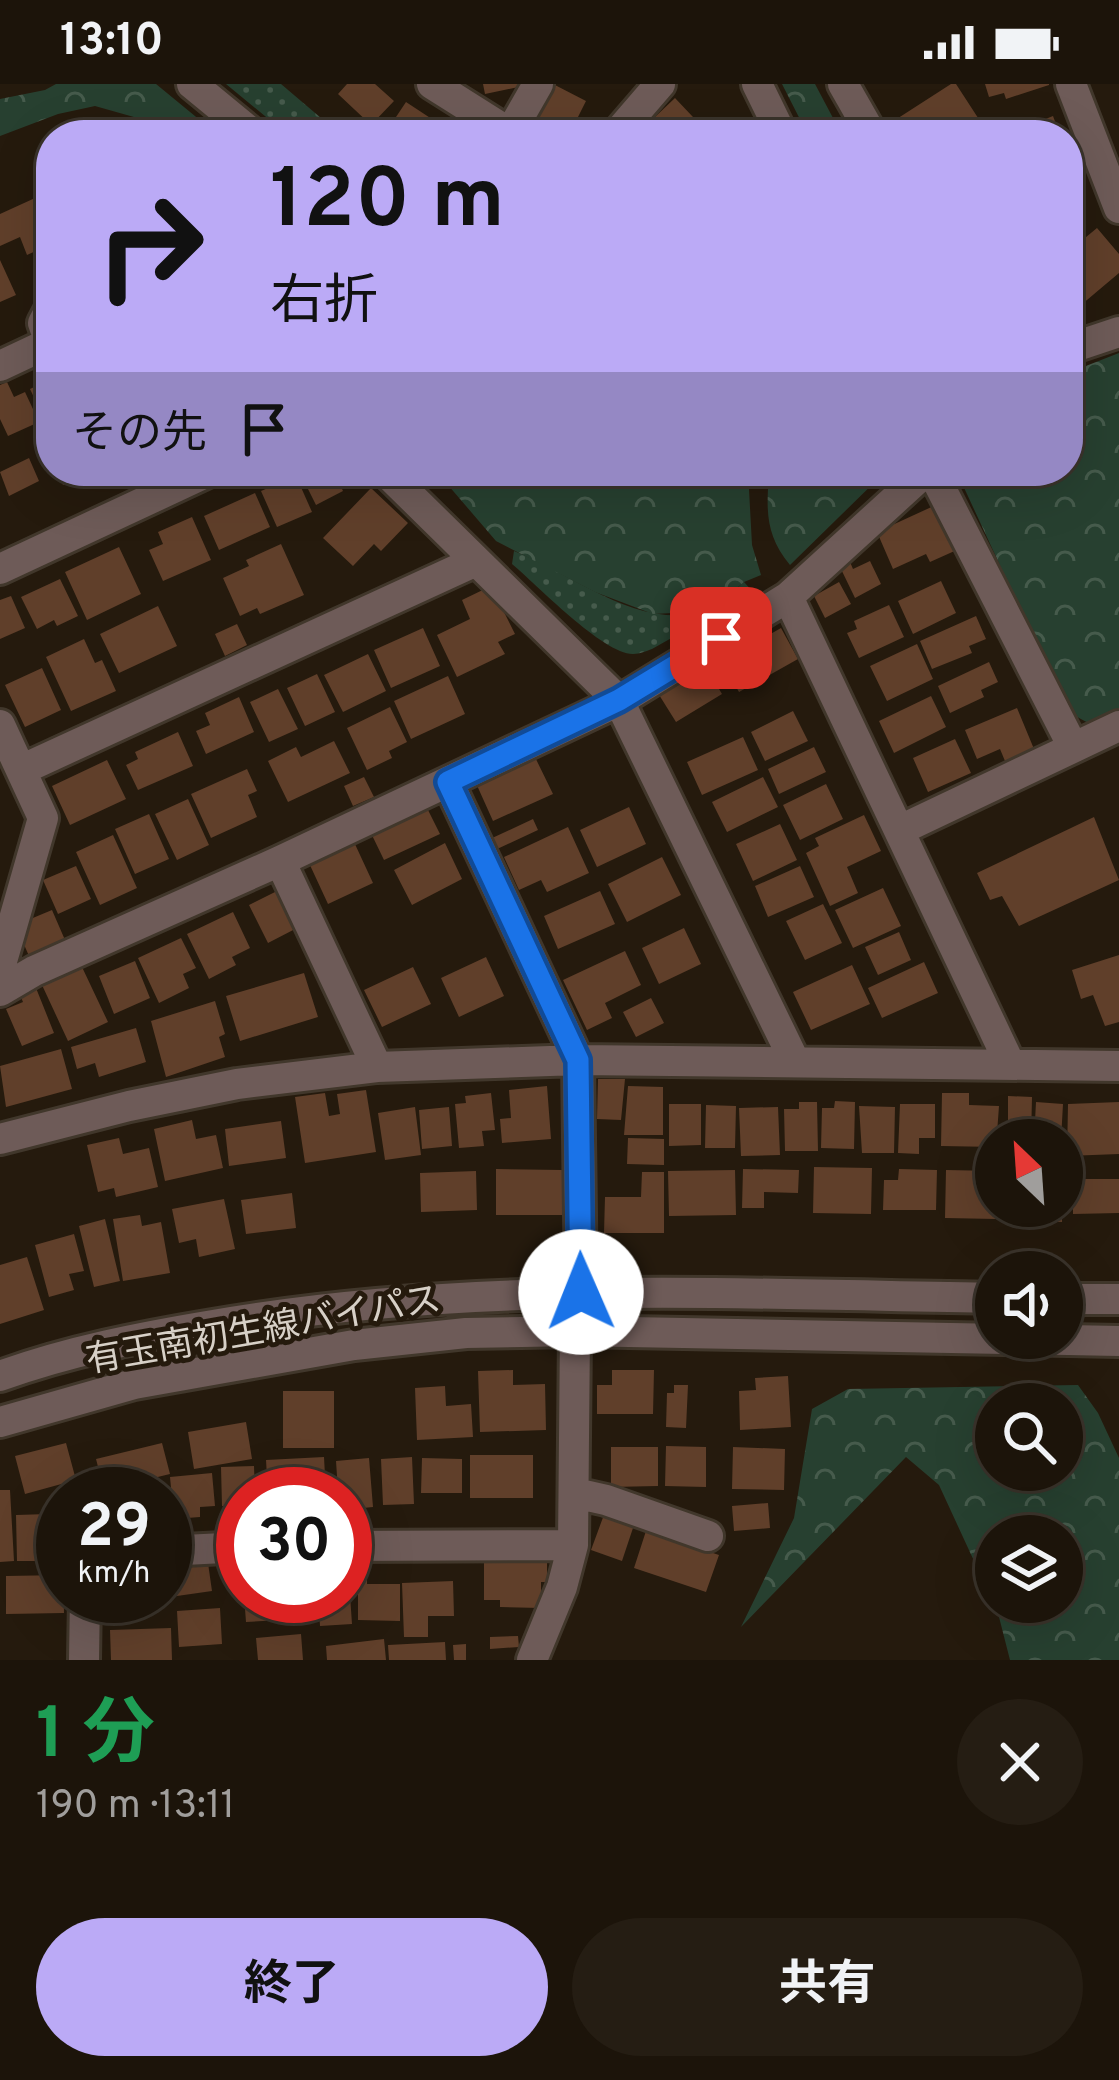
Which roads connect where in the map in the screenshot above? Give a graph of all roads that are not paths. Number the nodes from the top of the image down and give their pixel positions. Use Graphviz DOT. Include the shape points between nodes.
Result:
graph roads {
  1 [pos="192,84"];
  2 [pos="432,84"];
  3 [pos="538,84"];
  4 [pos="660,84"];
  5 [pos="757,84"];
  6 [pos="843,84"];
  7 [pos="1071,84"];
  8 [pos="236,120"];
  9 [pos="490,120"];
  10 [pos="519,120"];
  11 [pos="629,120"];
  12 [pos="775,120"];
  13 [pos="863,120"];
  14 [pos="1119,208"];
  15 [pos="1119,332"];
  16 [pos="1083,345"];
  17 [pos="36,349"];
  18 [pos="0,366"];
  19 [pos="178,486"];
  20 [pos="400,486"];
  21 [pos="912,486"];
  22 [pos="937,486"];
  23 [pos="476,561"];
  24 [pos="0,569"];
  25 [pos="788,597"];
  26 [pos="619,700"];
  27 [pos="0,725"];
  28 [pos="1119,726"];
  29 [pos="1073,747"];
  30 [pos="21,770"];
  31 [pos="448,782"];
  32 [pos="900,830"];
  33 [pos="280,861"];
  34 [pos="0,968"];
  35 [pos="0,992"];
  36 [pos="578,1060"];
  37 [pos="795,1062"];
  38 [pos="1010,1064"];
  39 [pos="1119,1066"];
  40 [pos="377,1067"];
  41 [pos="0,1139"];
  42 [pos="581,1292"];
  43 [pos="975,1298"];
  44 [pos="1083,1299"];
  45 [pos="1119,1300"];
  46 [pos="575,1330"];
  47 [pos="1119,1341"];
  48 [pos="0,1376"];
  49 [pos="0,1422"];
  50 [pos="575,1493"];
  51 [pos="707,1536"];
  52 [pos="573,1545"];
  53 [pos="372,1546"];
  54 [pos="85,1623"];
  55 [pos="84,1660"];
  56 [pos="532,1660"];
  1 -- 8 [label="street"];
  2 -- 9 [label="street"];
  3 -- 10 [label="street"];
  4 -- 11 [label="street"];
  5 -- 12 [label="street"];
  6 -- 13 [label="street"];
  7 -- 14 [label="street"];
  15 -- 16 [label="street"];
  17 -- 18 [label="street"];
  19 -- 24 [label="street"];
  20 -- 23 [label="street"];
  21 -- 25 [label="street"];
  22 -- 29 [label="street"];
  23 -- 26 [label="street"];
  23 -- 30 [label="street"];
  25 -- 26 [label="street"];
  25 -- 32 [label="street"];
  26 -- 31 [label="street"];
  26 -- 37 [label="street"];
  27 -- 30 [label="street"];
  28 -- 29 [label="street"];
  29 -- 32 [label="street"];
  30 -- 34 [label="street" via="43,818"];
  31 -- 33 [label="street"];
  31 -- 36 [label="street"];
  32 -- 38 [label="street"];
  33 -- 35 [label="street"];
  33 -- 40 [label="street"];
  36 -- 37 [label="street"];
  36 -- 40 [label="street"];
  36 -- 42 [label="street"];
  37 -- 38 [label="street"];
  38 -- 39 [label="street"];
  40 -- 41 [label="street" via="237,1084"];
  42 -- 43 [label="street, 有玉南初生線バイパス"];
  42 -- 48 [label="street, 有玉南初生線バイパス" via="280,1313 124,1341"];
  44 -- 45 [label="street"];
  46 -- 47 [label="street, 有玉南初生線バイパス"];
  46 -- 49 [label="street, 有玉南初生線バイパス" via="354,1345 134,1384"];
  46 -- 50 [label="street"];
  50 -- 51 [label="street"];
  50 -- 52 [label="street"];
  52 -- 53 [label="street"];
  52 -- 56 [label="street"];
  54 -- 55 [label="street"];
}
